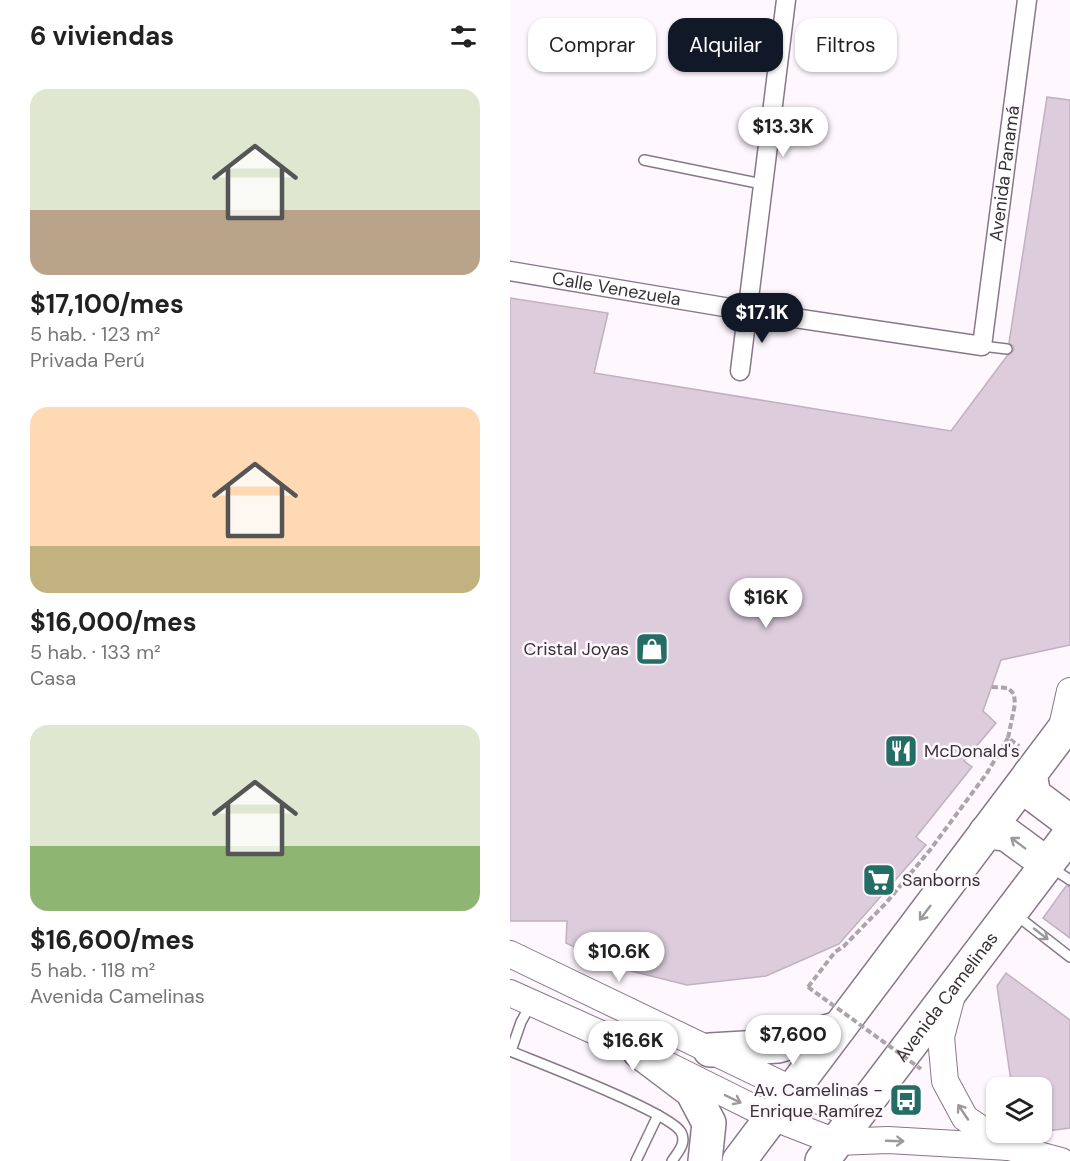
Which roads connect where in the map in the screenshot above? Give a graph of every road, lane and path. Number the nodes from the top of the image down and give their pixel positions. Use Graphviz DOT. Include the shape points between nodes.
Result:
graph roads {
  1 [pos="786,0"];
  2 [pos="1027,0"];
  3 [pos="644,160"];
  4 [pos="762,184"];
  5 [pos="510,271"];
  6 [pos="748,311"];
  7 [pos="982,346"];
  8 [pos="1007,349"];
  9 [pos="740,371"];
  10 [pos="993,687"];
  11 [pos="1070,691"];
  12 [pos="1066,726"];
  13 [pos="1008,738"];
  14 [pos="1035,767"];
  15 [pos="1070,822"];
  16 [pos="986,832"];
  17 [pos="1070,834"];
  18 [pos="1059,872"];
  19 [pos="1012,911"];
  20 [pos="510,954"];
  21 [pos="1070,957"];
  22 [pos="954,987"];
  23 [pos="521,998"];
  24 [pos="839,1028"];
  25 [pos="710,1050"];
  26 [pos="510,1051"];
  27 [pos="639,1051"];
  28 [pos="921,1069"];
  29 [pos="793,1090"];
  30 [pos="658,1115"];
  31 [pos="856,1116"];
  32 [pos="772,1118"];
  33 [pos="1009,1147"];
  34 [pos="829,1151"];
  35 [pos="636,1161"];
  36 [pos="672,1161"];
  37 [pos="705,1161"];
  38 [pos="740,1161"];
  39 [pos="1061,1161"];
  1 -- 4 [label="street"];
  2 -- 7 [label="street, Avenida Panamá"];
  3 -- 4 [label="lane"];
  4 -- 6 [label="street"];
  5 -- 6 [label="street, Calle Venezuela"];
  6 -- 7 [label="street, Calle Venezuela"];
  6 -- 9 [label="street"];
  7 -- 8 [label="lane, Calle Venezuela"];
  10 -- 13 [label="path" via="1008,688 1014,694"];
  11 -- 12 [label="street"];
  12 -- 14 [label="highway"];
  13 -- 14 [label="path"];
  13 -- 28 [label="path, bridge" via="930,850 886,903 835,952 808,987"];
  14 -- 15 [label="highway" via="1034,795"];
  14 -- 16 [label="highway"];
  18 -- 16 [label="highway, one-way" via="1006,834"];
  16 -- 24 [label="highway, one-way"];
  17 -- 18 [label="highway, Avenida Camelinas"];
  18 -- 19 [label="highway, Avenida Camelinas"];
  19 -- 21 [label="lane, one-way"];
  19 -- 22 [label="highway, Avenida Camelinas"];
  20 -- 25 [label="street"];
  22 -- 31 [label="highway, Avenida Camelinas"];
  33 -- 22 [label="street, one-way" via="965,1118 945,1081 941,1037"];
  23 -- 26 [label="lane" via="521,1023"];
  23 -- 27 [label="street"];
  24 -- 25 [label="highway" via="778,1046"];
  24 -- 29 [label="highway"];
  25 -- 29 [label="street"];
  26 -- 30 [label="lane"];
  27 -- 32 [label="street, one-way"];
  27 -- 37 [label="highway" via="692,1091 709,1123"];
  29 -- 31 [label="street"];
  29 -- 32 [label="highway"];
  30 -- 35 [label="lane"];
  30 -- 36 [label="lane" via="675,1125 682,1135 683,1146"];
  31 -- 34 [label="highway, Avenida Camelinas"];
  32 -- 34 [label="street"];
  32 -- 38 [label="highway"];
  34 -- 33 [label="street, one-way" via="888,1140"];
  33 -- 39 [label="street"];
}
